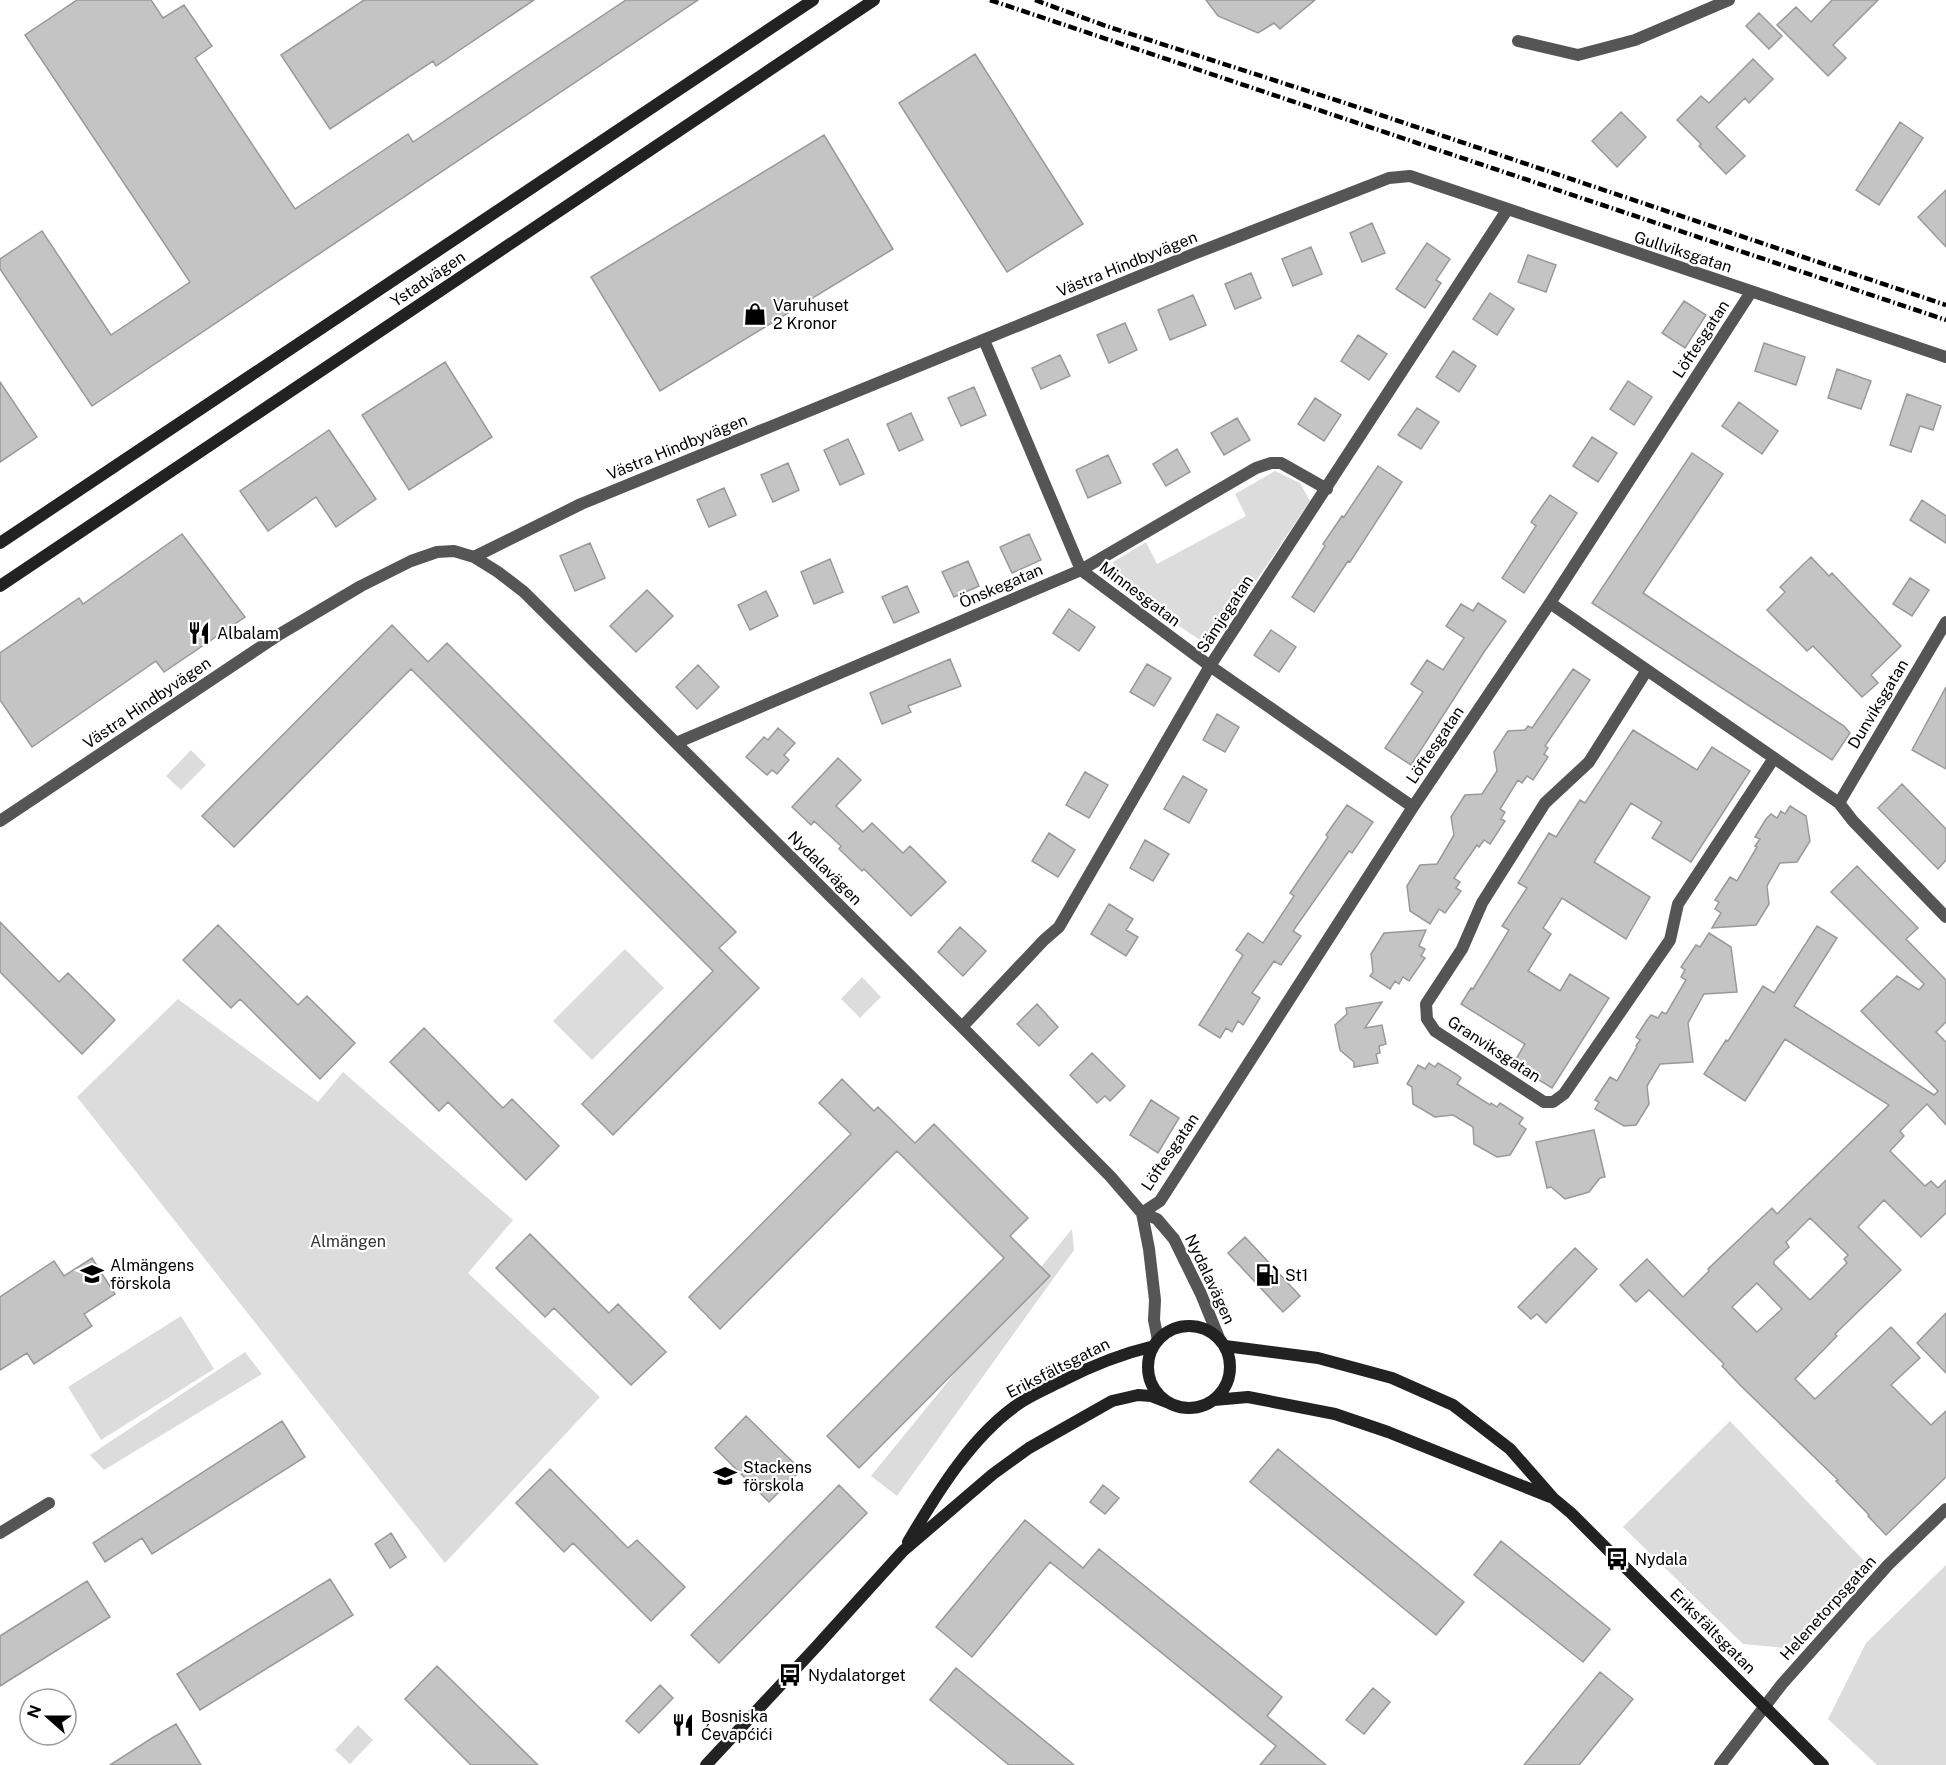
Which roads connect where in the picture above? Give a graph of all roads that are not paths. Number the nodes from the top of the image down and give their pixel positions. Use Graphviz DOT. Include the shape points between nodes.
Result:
graph roads {
  1 [pos="813,0"];
  2 [pos="874,0"];
  3 [pos="1729,0"];
  4 [pos="1518,41"];
  5 [pos="1410,176"];
  6 [pos="1507,210"];
  7 [pos="1751,292"];
  8 [pos="984,340"];
  9 [pos="1946,357"];
  10 [pos="1327,489"];
  11 [pos="0,543"];
  12 [pos="474,557"];
  13 [pos="1081,570"];
  14 [pos="0,586"];
  15 [pos="1550,603"];
  16 [pos="1946,622"];
  17 [pos="1210,666"];
  18 [pos="1647,670"];
  19 [pos="676,743"];
  20 [pos="1774,758"];
  21 [pos="1839,803"];
  22 [pos="1413,807"];
  23 [pos="0,821"];
  24 [pos="1946,917"];
  25 [pos="962,1027"];
  26 [pos="1142,1213"];
  27 [pos="1222,1342"];
  28 [pos="1156,1343"];
  29 [pos="1214,1400"];
  30 [pos="1169,1403"];
  31 [pos="1553,1498"];
  32 [pos="49,1503"];
  33 [pos="1946,1509"];
  34 [pos="0,1533"];
  35 [pos="903,1551"];
  36 [pos="1765,1706"];
  37 [pos="706,1765"];
  38 [pos="1720,1765"];
  39 [pos="1823,1765"];
  1 -- 11 [label="street, Ystadvägen"];
  2 -- 14 [label="street, Ystadvägen"];
  3 -- 4 [label="street" via="1635,40 1578,55"];
  5 -- 6 [label="street, Gullviksgatan"];
  5 -- 8 [label="street, Västra Hindbyvägen" via="1389,178"];
  6 -- 7 [label="street, Gullviksgatan"];
  6 -- 10 [label="street, Sämjegatan"];
  7 -- 9 [label="street, Gullviksgatan"];
  7 -- 15 [label="street, Löftesgatan"];
  8 -- 12 [label="street, Västra Hindbyvägen" via="581,504"];
  8 -- 13 [label="street, Minnesgatan"];
  10 -- 13 [label="street, Önskegatan" via="1281,463 1271,463 1235,479"];
  10 -- 17 [label="street, Sämjegatan"];
  12 -- 19 [label="street, Nydalavägen" via="524,592"];
  12 -- 23 [label="street, Västra Hindbyvägen" via="454,551 437,552 361,586 280,634"];
  13 -- 17 [label="street, Minnesgatan"];
  13 -- 19 [label="street, Önskegatan"];
  15 -- 18 [label="street"];
  15 -- 22 [label="street, Löftesgatan"];
  16 -- 21 [label="street, Dunviksgatan"];
  17 -- 22 [label="street, Minnesgatan"];
  17 -- 25 [label="street, Sämjegatan" via="1059,927"];
  18 -- 20 [label="street"];
  18 -- 20 [label="street, Granviksgatan" via="1589,762 1545,803 1482,903 1462,949 1426,1004 1427,1019 1435,1031 1544,1102 1553,1102 1564,1094 1670,940 1678,904"];
  19 -- 25 [label="street, Nydalavägen"];
  20 -- 21 [label="street"];
  21 -- 24 [label="street"];
  22 -- 26 [label="street, Löftesgatan" via="1160,1201"];
  25 -- 26 [label="street, Nydalavägen"];
  26 -- 27 [label="street, Nydalavägen" via="1156,1219 1174,1239"];
  26 -- 28 [label="street, Nydalavägen" via="1155,1300"];
  27 -- 28 [label="street" via="1208,1330 1182,1326"];
  27 -- 29 [label="street" via="1230,1360 1230,1375"];
  27 -- 31 [label="street, Eriksfältsgatan" via="1318,1358 1392,1378 1453,1405 1510,1449"];
  28 -- 30 [label="street" via="1148,1367 1149,1378"];
  28 -- 35 [label="street, Eriksfältsgatan" via="1098,1362 1023,1401 1003,1417 975,1444 937,1493"];
  29 -- 30 [label="street" via="1199,1407 1182,1408"];
  29 -- 31 [label="street, Eriksfältsgatan" via="1248,1397 1335,1414"];
  30 -- 35 [label="street, Eriksfältsgatan" via="1138,1395 1112,1401 1002,1467"];
  31 -- 36 [label="street, Eriksfältsgatan"];
  32 -- 34 [label="street"];
  33 -- 36 [label="street, Helenetorpsgatan" via="1888,1565"];
  35 -- 37 [label="street, Eriksfältsgatan"];
  36 -- 38 [label="street, Helenetorpsgatan"];
  36 -- 39 [label="street, Eriksfältsgatan"];
}
